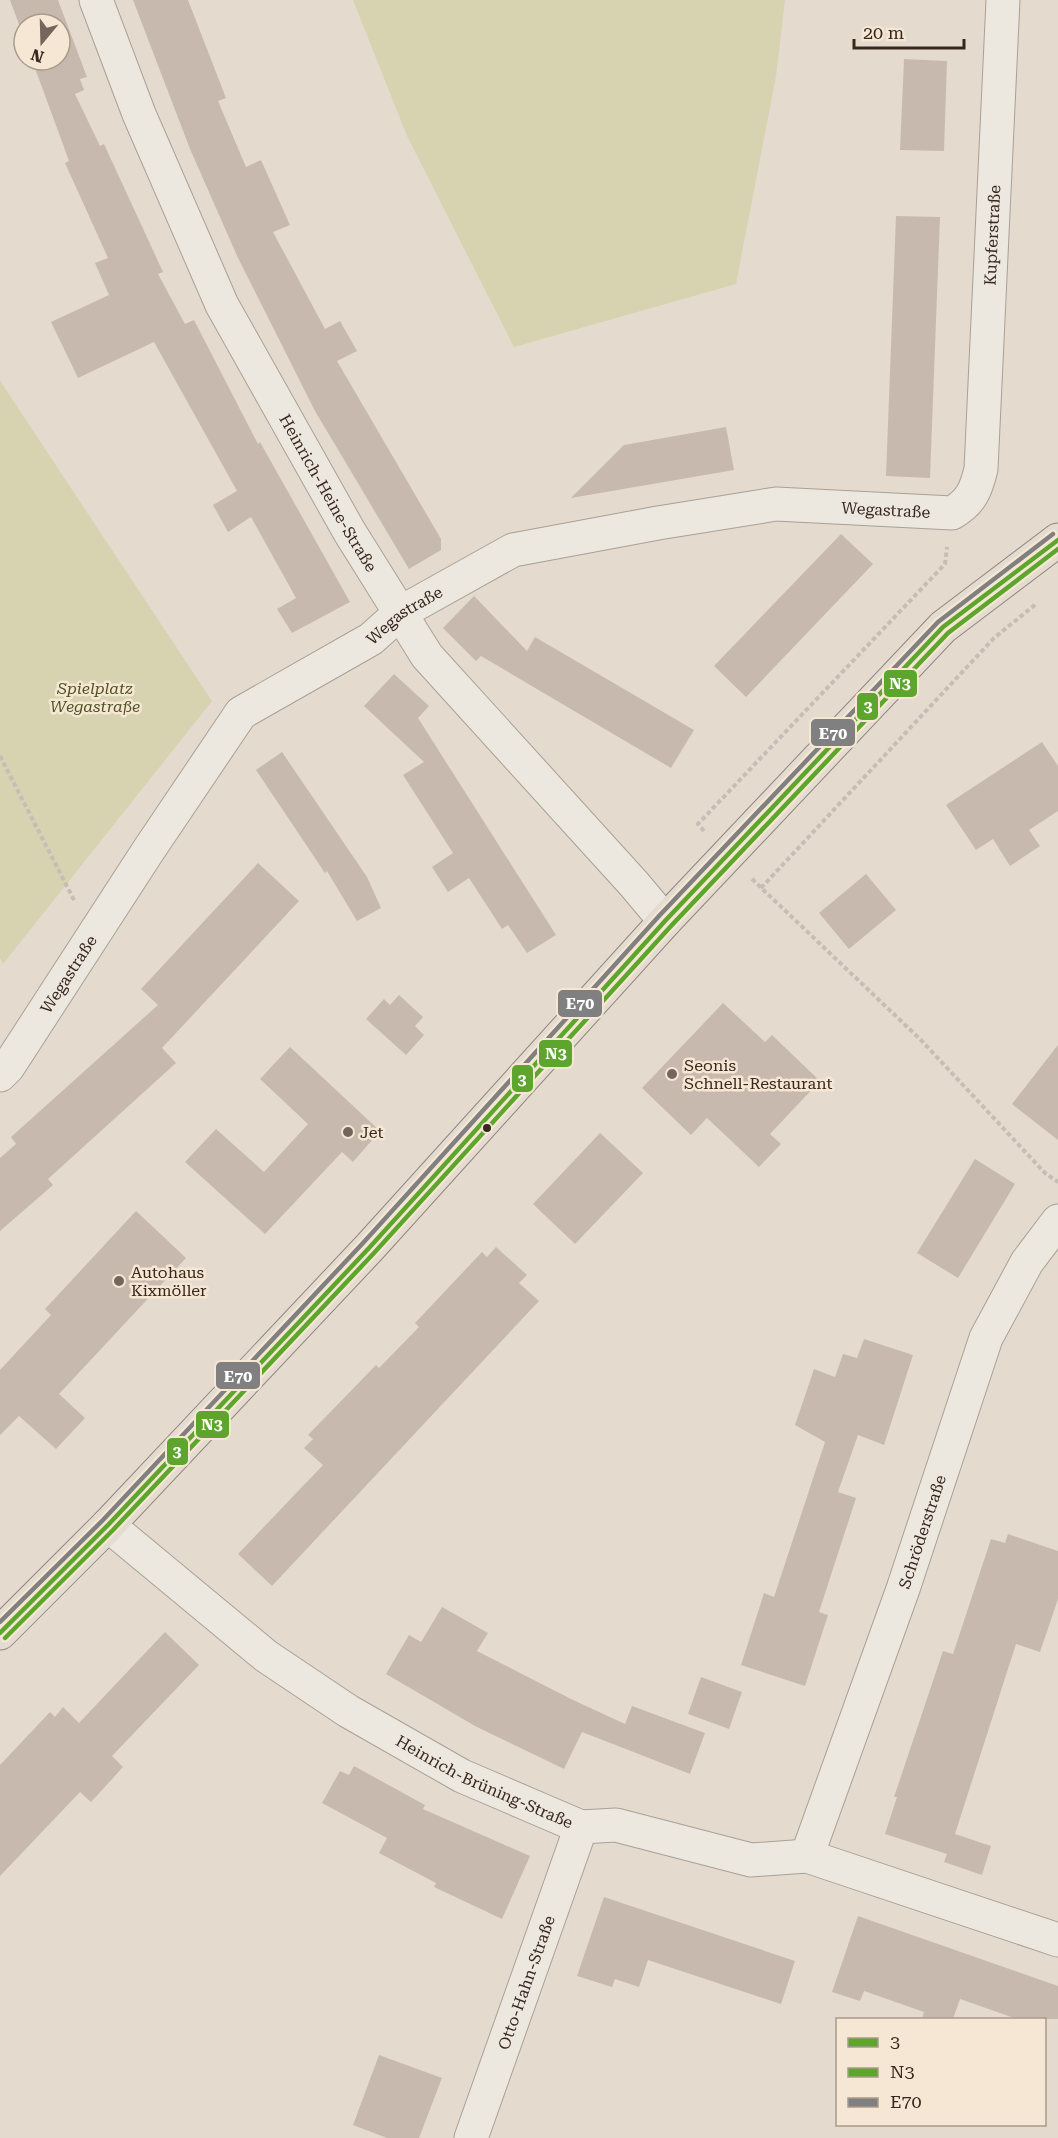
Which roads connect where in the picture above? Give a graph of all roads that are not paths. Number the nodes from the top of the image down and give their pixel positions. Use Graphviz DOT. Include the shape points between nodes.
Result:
graph roads {
  1 [pos="96,0"];
  2 [pos="1003,0"];
  3 [pos="981,469"];
  4 [pos="1058,540"];
  5 [pos="400,613"];
  6 [pos="665,921"];
  7 [pos="0,1075"];
  8 [pos="1058,1221"];
  9 [pos="108,1525"];
  10 [pos="0,1633"];
  11 [pos="581,1827"];
  12 [pos="807,1856"];
  13 [pos="1058,1940"];
  14 [pos="471,2138"];
  1 -- 5 [label="street, Heinrich-Heine-Straße" via="139,114 222,305 349,531"];
  2 -- 3 [label="street, Kupferstraße"];
  3 -- 5 [label="street, Wegastraße" via="977,489 967,504 952,513 776,504 635,527 513,550"];
  4 -- 6 [label="main road" via="943,627"];
  5 -- 6 [label="street, Heinrich-Heine-Straße" via="427,656"];
  5 -- 7 [label="street, Wegastraße" via="371,639 241,713"];
  6 -- 9 [label="main road" via="369,1248"];
  8 -- 12 [label="street, Schröderstraße" via="1027,1262 986,1338 903,1588"];
  9 -- 10 [label="main road"];
  9 -- 11 [label="street, Heinrich-Brüning-Straße" via="266,1656 348,1711 462,1776"];
  11 -- 12 [label="street, Heinrich-Brüning-Straße" via="616,1825 752,1860"];
  11 -- 14 [label="street, Otto-Hahn-Straße"];
  12 -- 13 [label="street, Heinrich-Brüning-Straße"];
}
